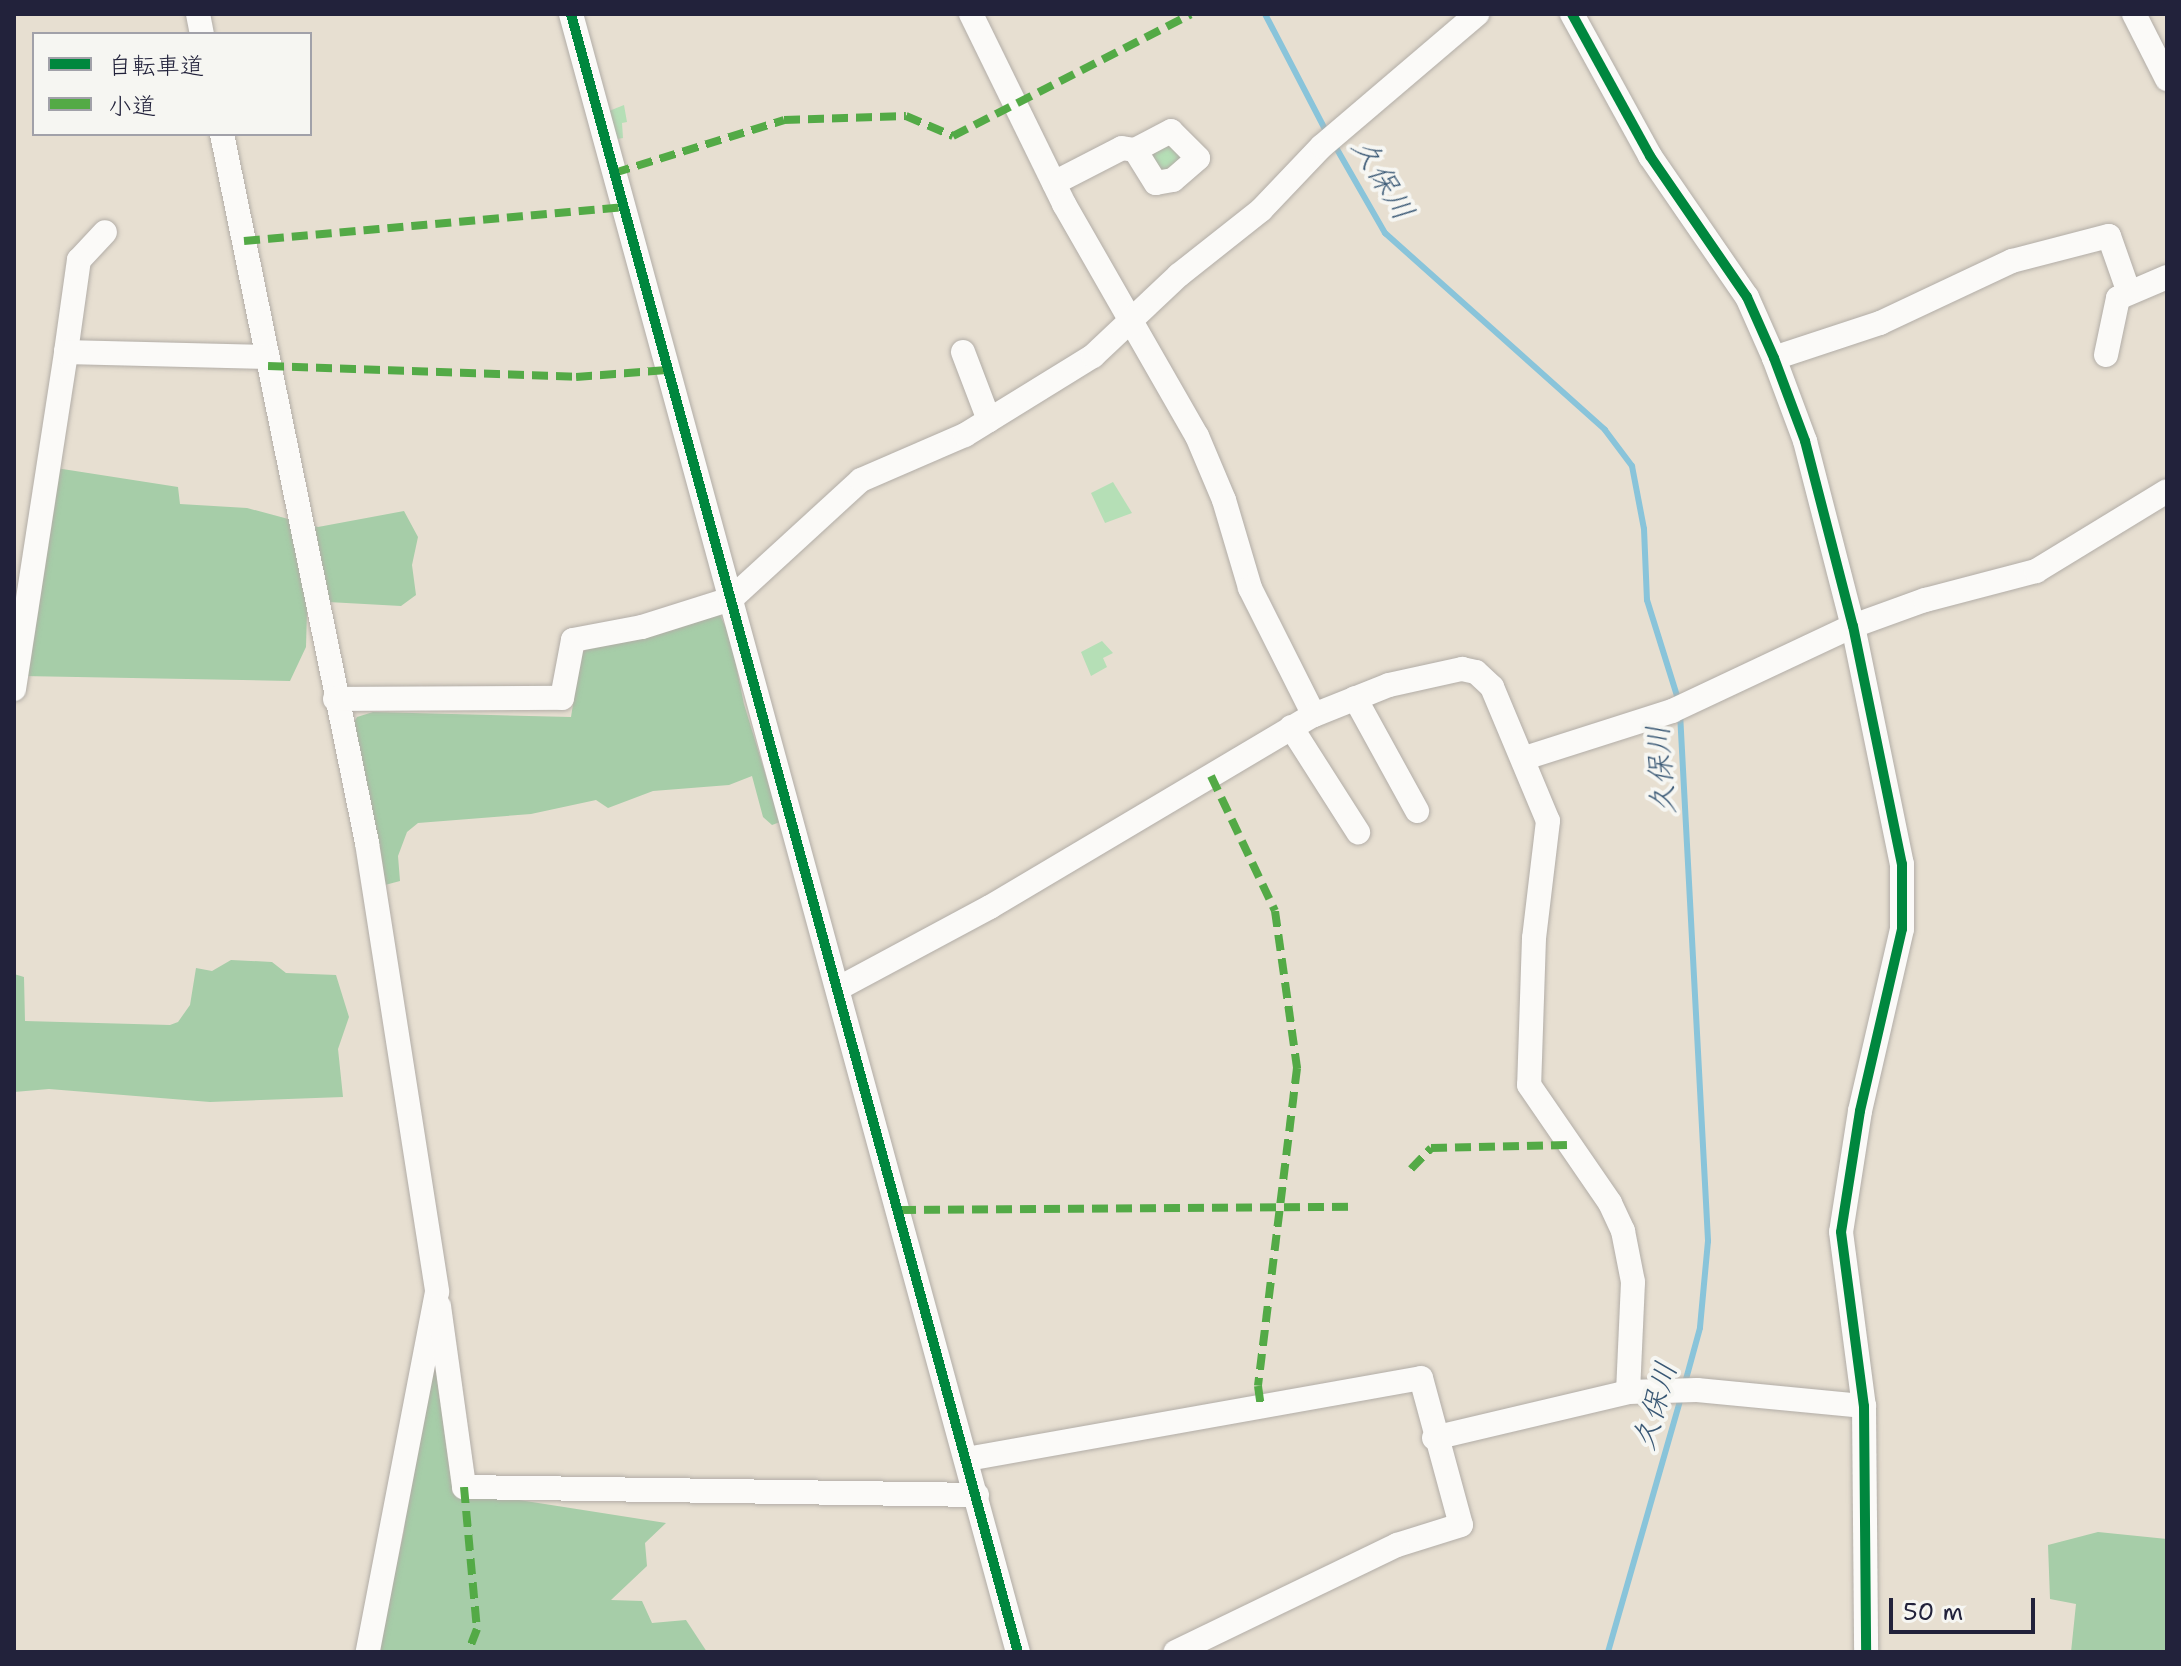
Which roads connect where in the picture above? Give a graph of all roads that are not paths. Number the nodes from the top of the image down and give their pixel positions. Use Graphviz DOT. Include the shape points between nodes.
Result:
graph roads {
  1 [pos="571,14"];
  2 [pos="971,14"];
  3 [pos="1477,14"];
  4 [pos="1572,14"];
  5 [pos="2134,14"];
  6 [pos="2167,79"];
  7 [pos="222,136"];
  8 [pos="1135,150"];
  9 [pos="1054,183"];
  10 [pos="105,232"];
  11 [pos="2167,277"];
  12 [pos="2128,290"];
  13 [pos="1132,321"];
  14 [pos="66,352"];
  15 [pos="963,352"];
  16 [pos="2106,355"];
  17 [pos="266,357"];
  18 [pos="1774,358"];
  19 [pos="989,420"];
  20 [pos="2167,491"];
  21 [pos="731,599"];
  22 [pos="1853,626"];
  23 [pos="14,689"];
  24 [pos="1355,698"];
  25 [pos="335,699"];
  26 [pos="1314,715"];
  27 [pos="1291,727"];
  28 [pos="1525,758"];
  29 [pos="1417,811"];
  30 [pos="1358,832"];
  31 [pos="839,988"];
  32 [pos="437,1292"];
  33 [pos="1628,1392"];
  34 [pos="1864,1406"];
  35 [pos="1434,1438"];
  36 [pos="967,1459"];
  37 [pos="977,1495"];
  38 [pos="368,1652"];
  39 [pos="1018,1652"];
  40 [pos="1176,1652"];
  41 [pos="1866,1652"];
  1 -- 21 [label="street"];
  2 -- 9 [label="street"];
  3 -- 13 [label="street"];
  4 -- 18 [label="street" via="1650,156 1747,297"];
  5 -- 6 [label="street"];
  7 -- 17 [label="street"];
  8 -- 9 [label="street" via="1122,148"];
  9 -- 13 [label="street"];
  10 -- 14 [label="street" via="79,260"];
  11 -- 12 [label="street"];
  12 -- 16 [label="street" via="2118,298 2109,323"];
  12 -- 18 [label="street" via="2109,236 2012,261 1880,323"];
  13 -- 19 [label="street" via="1093,356"];
  13 -- 26 [label="street" via="1197,436 1224,500 1250,588"];
  14 -- 17 [label="street"];
  14 -- 23 [label="street"];
  15 -- 19 [label="street"];
  17 -- 25 [label="street"];
  18 -- 22 [label="street" via="1805,441"];
  19 -- 21 [label="street" via="861,480"];
  20 -- 22 [label="street" via="2036,571 1925,600"];
  21 -- 25 [label="street" via="642,627 573,640 562,698"];
  21 -- 31 [label="street"];
  22 -- 28 [label="street" via="1683,707"];
  22 -- 34 [label="street" via="1902,864 1903,895 1902,929 1843,1197 1843,1256"];
  24 -- 26 [label="street"];
  24 -- 28 [label="street" via="1418,678 1462,669 1476,672 1492,687"];
  24 -- 29 [label="street"];
  25 -- 32 [label="street" via="367,843"];
  26 -- 27 [label="street"];
  27 -- 30 [label="street"];
  27 -- 31 [label="street" via="990,907"];
  28 -- 33 [label="street" via="1544,807 1548,836 1534,938 1529,1085 1610,1203 1623,1231 1633,1282"];
  31 -- 36 [label="street"];
  32 -- 37 [label="street" via="464,1487"];
  32 -- 38 [label="street"];
  33 -- 34 [label="street" via="1697,1390"];
  33 -- 35 [label="street"];
  34 -- 41 [label="street"];
  35 -- 36 [label="street" via="1421,1378"];
  35 -- 40 [label="street" via="1461,1525 1397,1545"];
  36 -- 37 [label="street"];
  37 -- 39 [label="street"];
}
